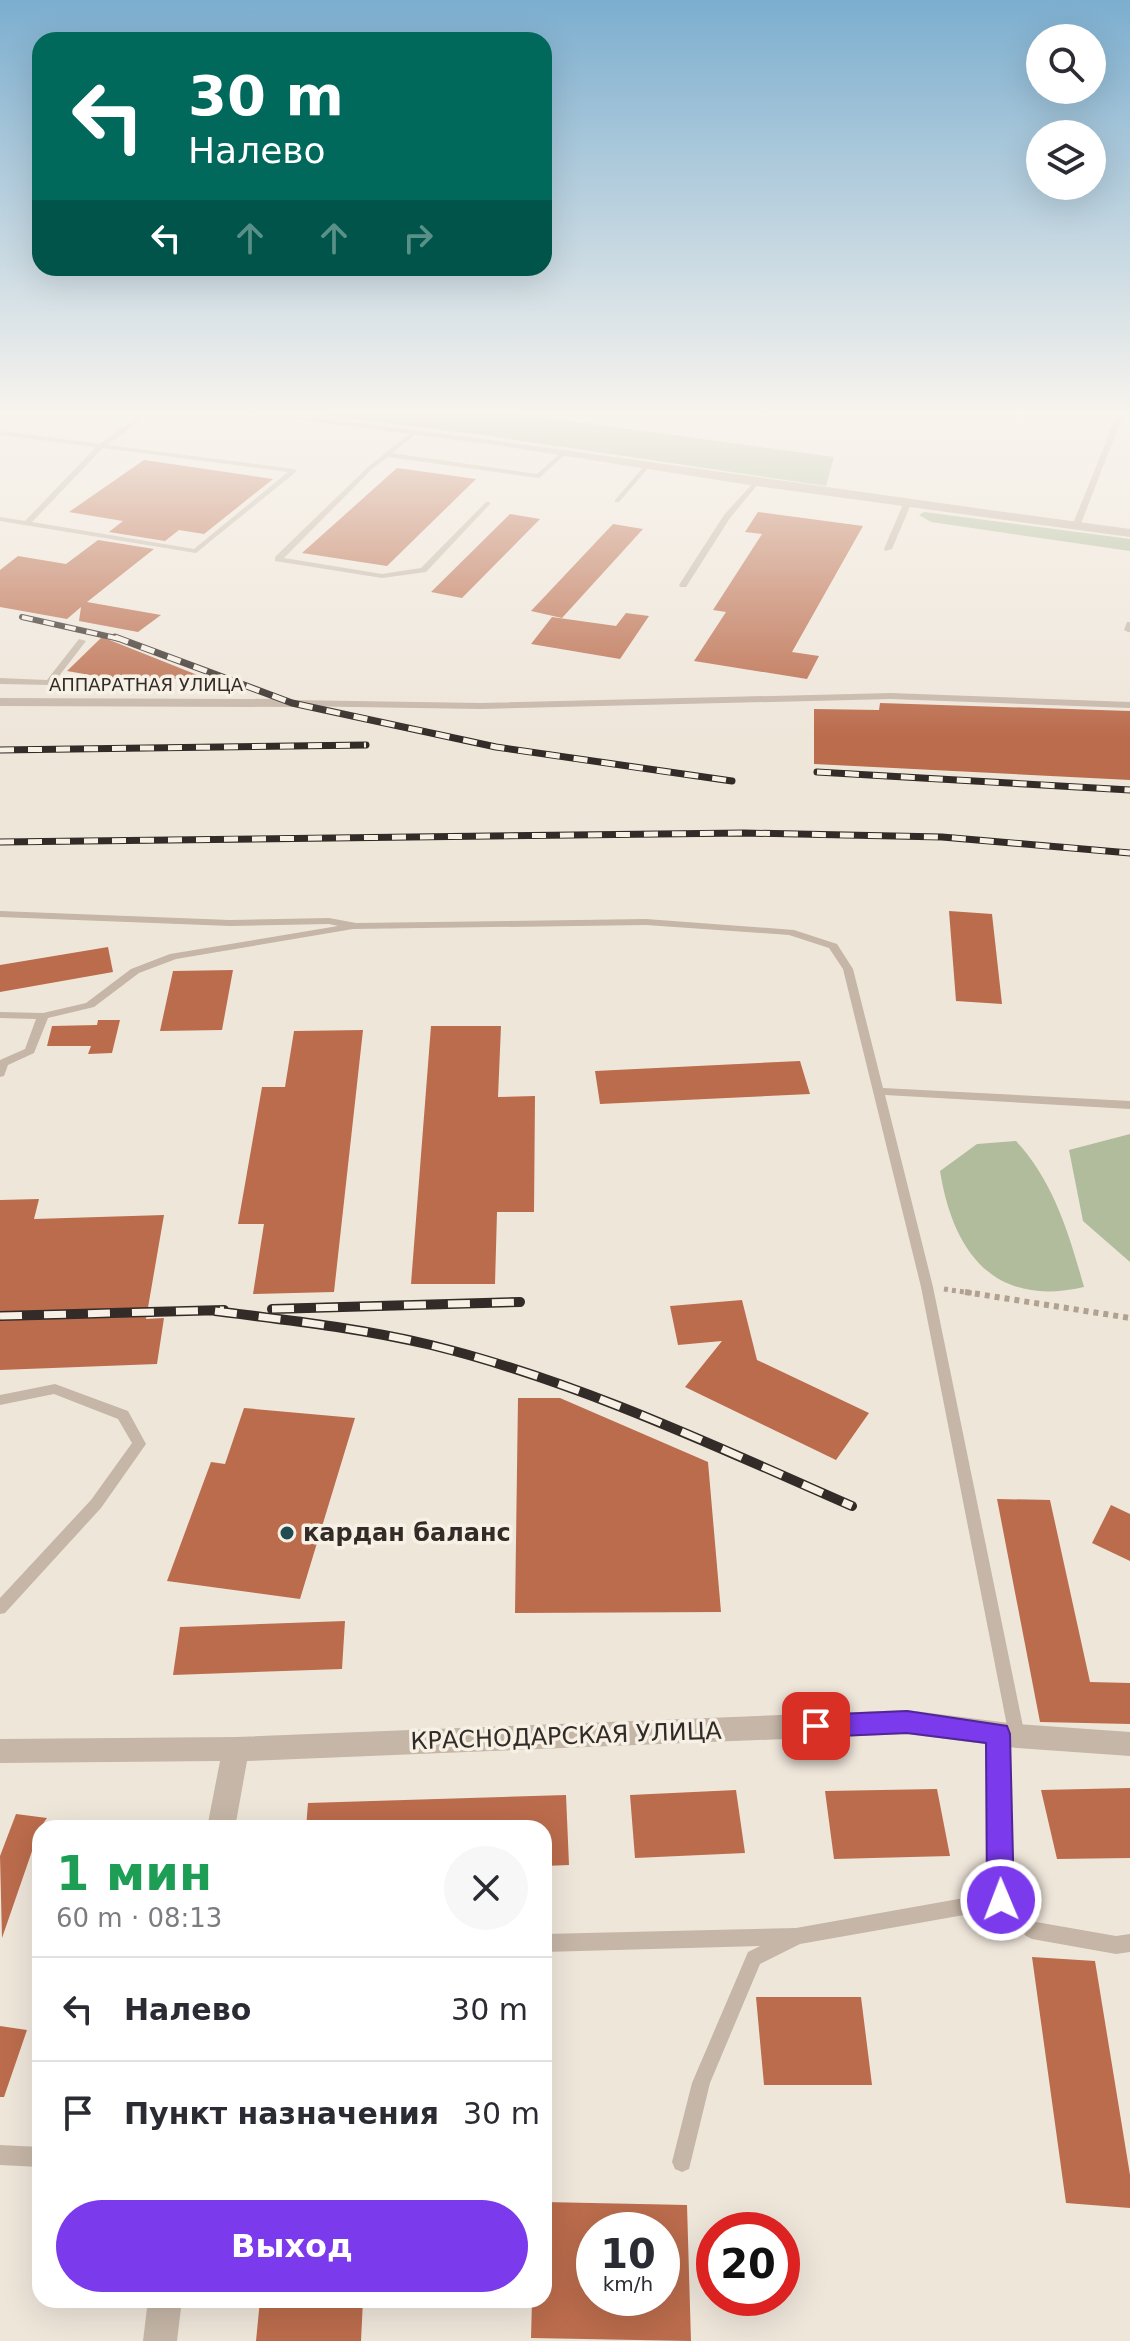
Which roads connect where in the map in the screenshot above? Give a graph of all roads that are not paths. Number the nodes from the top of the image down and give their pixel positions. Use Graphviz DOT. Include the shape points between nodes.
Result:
graph roads {
  1 [pos="2,519"];
  2 [pos="31,519"];
  3 [pos="235,519"];
  4 [pos="318,519"];
  5 [pos="472,519"];
  6 [pos="726,519"];
  7 [pos="901,519"];
  8 [pos="1024,519"];
  9 [pos="1079,519"];
  10 [pos="27,523"];
  11 [pos="1076,526"];
  12 [pos="1130,533"];
  13 [pos="888,549"];
  14 [pos="683,585"];
  15 [pos="82,641"];
  16 [pos="0,681"];
  17 [pos="0,702"];
  18 [pos="292,703"];
  19 [pos="1130,705"];
  20 [pos="0,914"];
  21 [pos="356,926"];
  22 [pos="0,1015"];
  23 [pos="43,1016"];
  24 [pos="1,1066"];
  25 [pos="878,1091"];
  26 [pos="1130,1105"];
  27 [pos="0,1400"];
  28 [pos="0,1608"];
  29 [pos="1008,1735"];
  30 [pos="1130,1744"];
  31 [pos="236,1749"];
  32 [pos="0,1751"];
  33 [pos="223,1820"];
  34 [pos="1001,1900"];
  35 [pos="798,1936"];
  36 [pos="552,1943"];
  37 [pos="1130,1943"];
  38 [pos="0,2155"];
  39 [pos="32,2157"];
  40 [pos="682,2162"];
  41 [pos="164,2308"];
  42 [pos="160,2341"];
  1 -- 10 [label="lane"];
  2 -- 10 [label="lane"];
  3 -- 10 [label="lane" via="196,551"];
  4 -- 5 [label="lane" via="278,559 382,576 423,570"];
  6 -- 14 [label="lane"];
  7 -- 13 [label="lane"];
  8 -- 11 [label="street"];
  9 -- 11 [label="lane"];
  11 -- 12 [label="street"];
  15 -- 16 [label="lane" via="49,683"];
  17 -- 18 [label="street, АППАРАТНАЯ УЛИЦА"];
  18 -- 19 [label="lane" via="481,706 891,696"];
  20 -- 21 [label="lane" via="230,923 329,921"];
  21 -- 23 [label="lane" via="174,956 135,971 90,1005"];
  21 -- 25 [label="lane" via="646,922 790,932 833,946 848,969"];
  22 -- 23 [label="lane"];
  23 -- 24 [label="lane" via="30,1051"];
  25 -- 26 [label="lane"];
  25 -- 29 [label="lane" via="927,1287"];
  27 -- 28 [label="lane" via="55,1389 123,1415 139,1444 96,1504"];
  29 -- 30 [label="street, КРАСНОДАРСКАЯ УЛИЦА"];
  29 -- 31 [label="street, КРАСНОДАРСКАЯ УЛИЦА" via="907,1722"];
  29 -- 34 [label="lane"];
  31 -- 32 [label="street, КРАСНОДАРСКАЯ УЛИЦА"];
  31 -- 33 [label="street"];
  34 -- 35 [label="lane"];
  34 -- 37 [label="lane" via="1032,1930"];
  35 -- 36 [label="lane"];
  35 -- 40 [label="lane" via="754,1958 701,2083"];
  38 -- 39 [label="lane"];
  41 -- 42 [label="street"];
}
